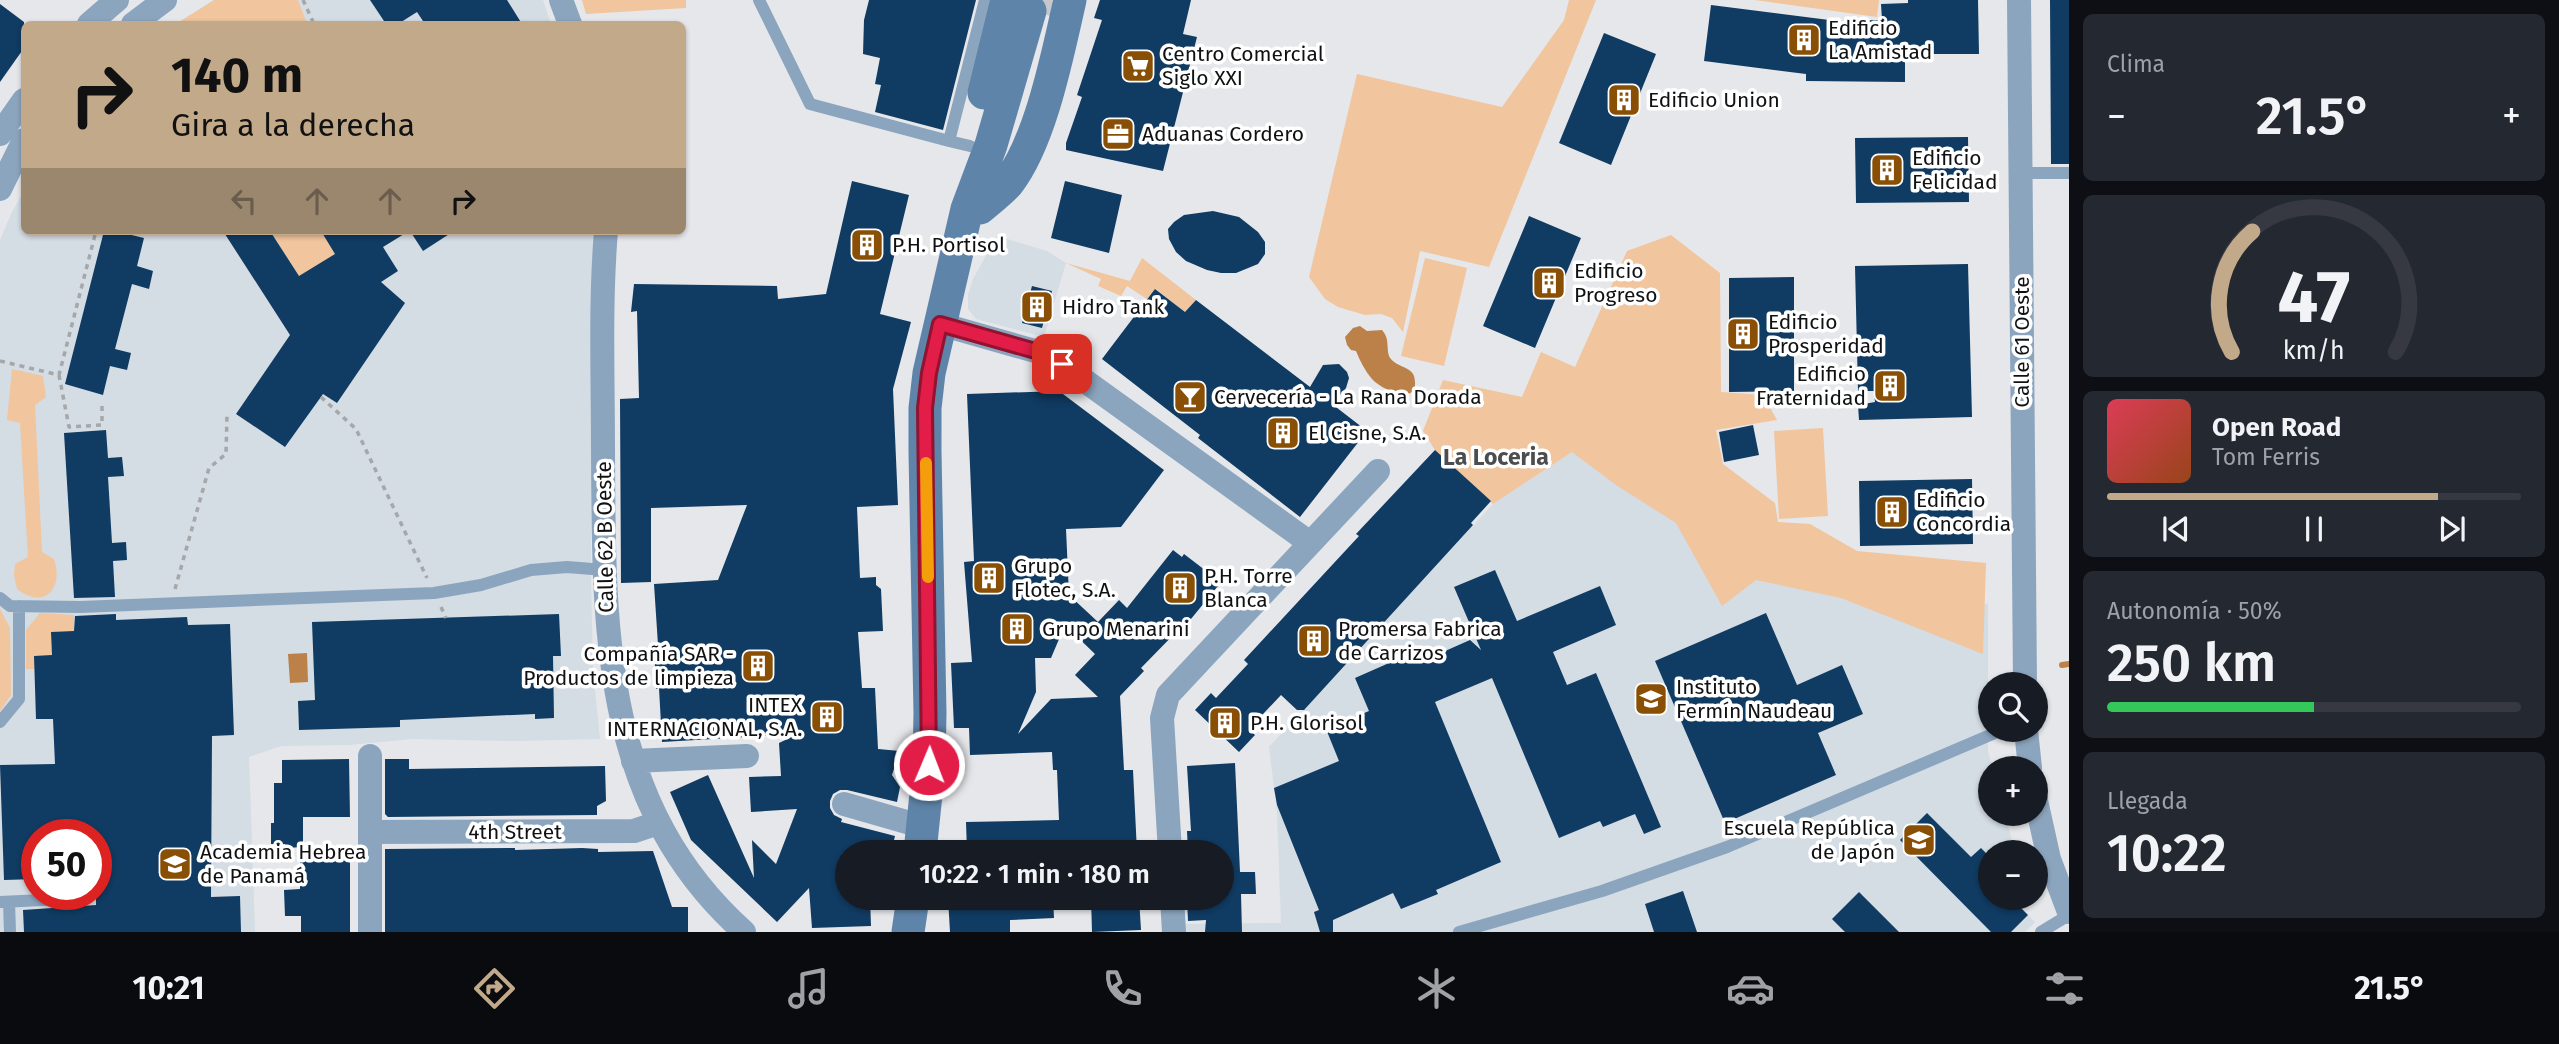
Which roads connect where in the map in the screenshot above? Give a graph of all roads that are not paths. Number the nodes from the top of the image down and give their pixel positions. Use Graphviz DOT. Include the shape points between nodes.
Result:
graph roads {
  1 [pos="117,0"];
  2 [pos="561,0"];
  3 [pos="759,0"];
  4 [pos="985,0"];
  5 [pos="2019,0"];
  6 [pos="160,1"];
  7 [pos="1039,6"];
  8 [pos="92,21"];
  9 [pos="137,21"];
  10 [pos="569,21"];
  11 [pos="21,104"];
  12 [pos="0,134"];
  13 [pos="960,144"];
  14 [pos="21,146"];
  15 [pos="2020,173"];
  16 [pos="2069,173"];
  17 [pos="0,190"];
  18 [pos="973,209"];
  19 [pos="606,235"];
  20 [pos="940,324"];
  21 [pos="1378,471"];
  22 [pos="1310,543"];
  23 [pos="605,570"];
  24 [pos="0,598"];
  25 [pos="19,606"];
  26 [pos="2025,672"];
  27 [pos="0,722"];
  28 [pos="1978,740"];
  29 [pos="370,756"];
  30 [pos="747,756"];
  31 [pos="633,761"];
  32 [pos="844,804"];
  33 [pos="658,823"];
  34 [pos="2042,826"];
  35 [pos="370,832"];
  36 [pos="922,840"];
  37 [pos="1169,840"];
  38 [pos="5,902"];
  39 [pos="911,910"];
  40 [pos="1173,910"];
  41 [pos="2069,913"];
  42 [pos="10,932"];
  43 [pos="370,932"];
  44 [pos="744,932"];
  45 [pos="908,932"];
  46 [pos="1174,932"];
  47 [pos="1459,932"];
  48 [pos="2041,932"];
  1 -- 8 [label="street"];
  2 -- 10 [label="street"];
  3 -- 13 [label="lane" via="810,104"];
  4 -- 13 [label="lane"];
  5 -- 15 [label="street, Calle 61 Oeste"];
  6 -- 9 [label="street"];
  7 -- 13 [label="main road"];
  7 -- 18 [label="main road"];
  11 -- 12 [label="street"];
  13 -- 18 [label="main road"];
  14 -- 17 [label="street"];
  15 -- 16 [label="lane"];
  15 -- 26 [label="street, Calle 61 Oeste"];
  18 -- 20 [label="main road" via="956,254"];
  19 -- 23 [label="street, Calle 62 B Oeste"];
  20 -- 22 [label="street" via="1049,355"];
  20 -- 36 [label="main road" via="925,408 930,713"];
  21 -- 22 [label="street"];
  22 -- 37 [label="street" via="1168,695 1162,718"];
  23 -- 25 [label="lane" via="531,570 434,593 170,605"];
  23 -- 31 [label="street, Calle 62 B Oeste" via="607,632"];
  24 -- 25 [label="lane"];
  25 -- 27 [label="lane" via="19,699"];
  28 -- 47 [label="lane" via="1727,847 1602,891"];
  29 -- 35 [label="street"];
  30 -- 31 [label="street"];
  31 -- 33 [label="street, Calle 62 B Oeste"];
  32 -- 36 [label="street"];
  33 -- 35 [label="street, 4th Street" via="634,831"];
  33 -- 44 [label="street, Calle 62 B Oeste" via="688,872"];
  34 -- 41 [label="street"];
  35 -- 43 [label="street"];
  38 -- 42 [label="lane"];
  39 -- 45 [label="main road"];
  40 -- 46 [label="street"];
  41 -- 48 [label="lane"];
}
